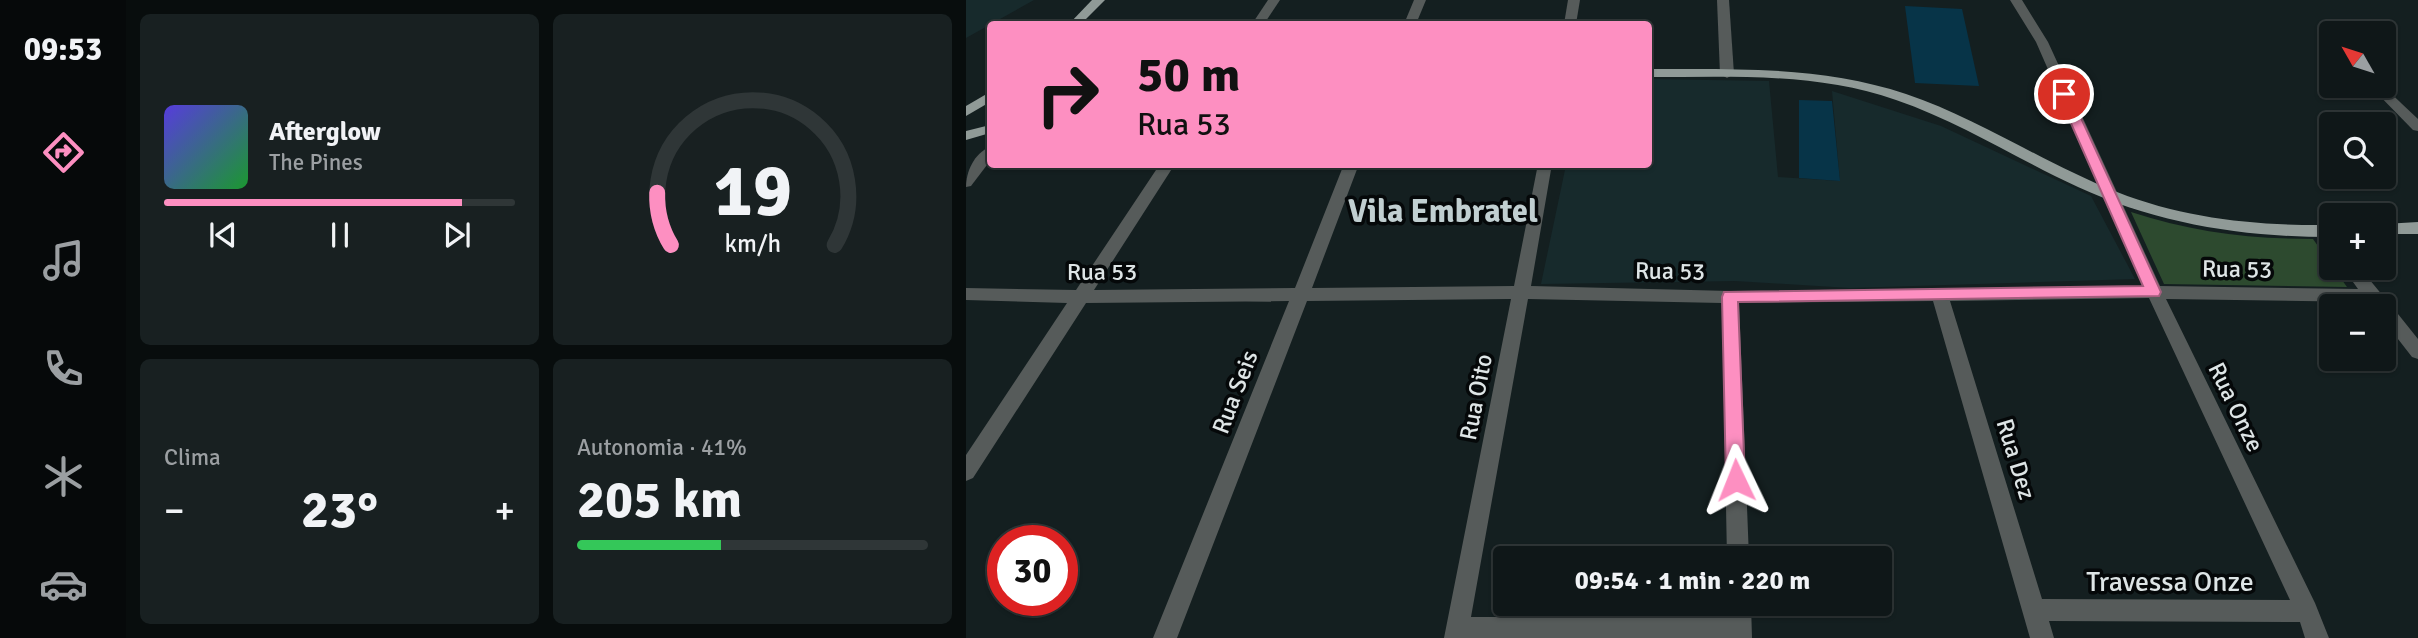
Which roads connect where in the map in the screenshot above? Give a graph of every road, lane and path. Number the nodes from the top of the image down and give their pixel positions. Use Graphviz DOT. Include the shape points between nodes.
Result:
graph roads {
  1 [pos="1100,0"];
  2 [pos="1274,0"];
  3 [pos="1420,0"];
  4 [pos="1574,0"];
  5 [pos="1723,0"];
  6 [pos="2016,0"];
  7 [pos="1078,21"];
  8 [pos="1260,21"];
  9 [pos="1411,21"];
  10 [pos="1570,21"];
  11 [pos="1652,73"];
  12 [pos="1727,74"];
  13 [pos="987,98"];
  14 [pos="2388,98"];
  15 [pos="966,112"];
  16 [pos="2418,127"];
  17 [pos="987,131"];
  18 [pos="966,136"];
  19 [pos="987,156"];
  20 [pos="1165,168"];
  21 [pos="1350,168"];
  22 [pos="1544,168"];
  23 [pos="966,182"];
  24 [pos="2112,196"];
  25 [pos="2418,228"];
  26 [pos="2396,229"];
  27 [pos="2319,233"];
  28 [pos="2360,280"];
  29 [pos="1521,292"];
  30 [pos="2154,292"];
  31 [pos="2371,294"];
  32 [pos="966,295"];
  33 [pos="1299,295"];
  34 [pos="1940,296"];
  35 [pos="1082,297"];
  36 [pos="1730,297"];
  37 [pos="2319,301"];
  38 [pos="2396,325"];
  39 [pos="2418,352"];
  40 [pos="966,472"];
  41 [pos="1738,546"];
  42 [pos="2033,610"];
  43 [pos="2307,611"];
  44 [pos="1740,633"];
  45 [pos="1457,634"];
  46 [pos="1165,638"];
  47 [pos="2042,638"];
  48 [pos="2317,638"];
  1 -- 7 [label="main road"];
  2 -- 8 [label="street"];
  3 -- 9 [label="street"];
  4 -- 10 [label="street"];
  5 -- 12 [label="street"];
  6 -- 24 [label="street, Rua Onze" via="2031,19"];
  11 -- 12 [label="main road"];
  12 -- 24 [label="main road" via="1826,79 1900,97"];
  13 -- 15 [label="main road"];
  14 -- 16 [label="street"];
  17 -- 18 [label="main road"];
  19 -- 23 [label="street"];
  20 -- 35 [label="street"];
  21 -- 33 [label="street, Rua Seis"];
  22 -- 29 [label="street, Rua Oito"];
  24 -- 27 [label="main road" via="2153,210 2229,225"];
  24 -- 30 [label="street, Rua Onze"];
  25 -- 26 [label="main road"];
  28 -- 31 [label="street"];
  29 -- 33 [label="street, Rua 53"];
  29 -- 36 [label="street, Rua 53"];
  29 -- 45 [label="street, Rua Oito"];
  30 -- 34 [label="street, Rua 53"];
  30 -- 37 [label="street, Rua 53"];
  30 -- 43 [label="street, Rua Onze"];
  32 -- 35 [label="street, Rua 53"];
  33 -- 35 [label="street, Rua 53"];
  33 -- 46 [label="street, Rua Seis"];
  34 -- 36 [label="street, Rua 53"];
  34 -- 42 [label="street, Rua Dez"];
  35 -- 40 [label="street"];
  36 -- 41 [label="street"];
  38 -- 39 [label="street"];
  42 -- 43 [label="street, Travessa Onze"];
  42 -- 47 [label="street, Rua Dez"];
  43 -- 48 [label="street, Rua Onze"];
  44 -- 45 [label="street"];
}
